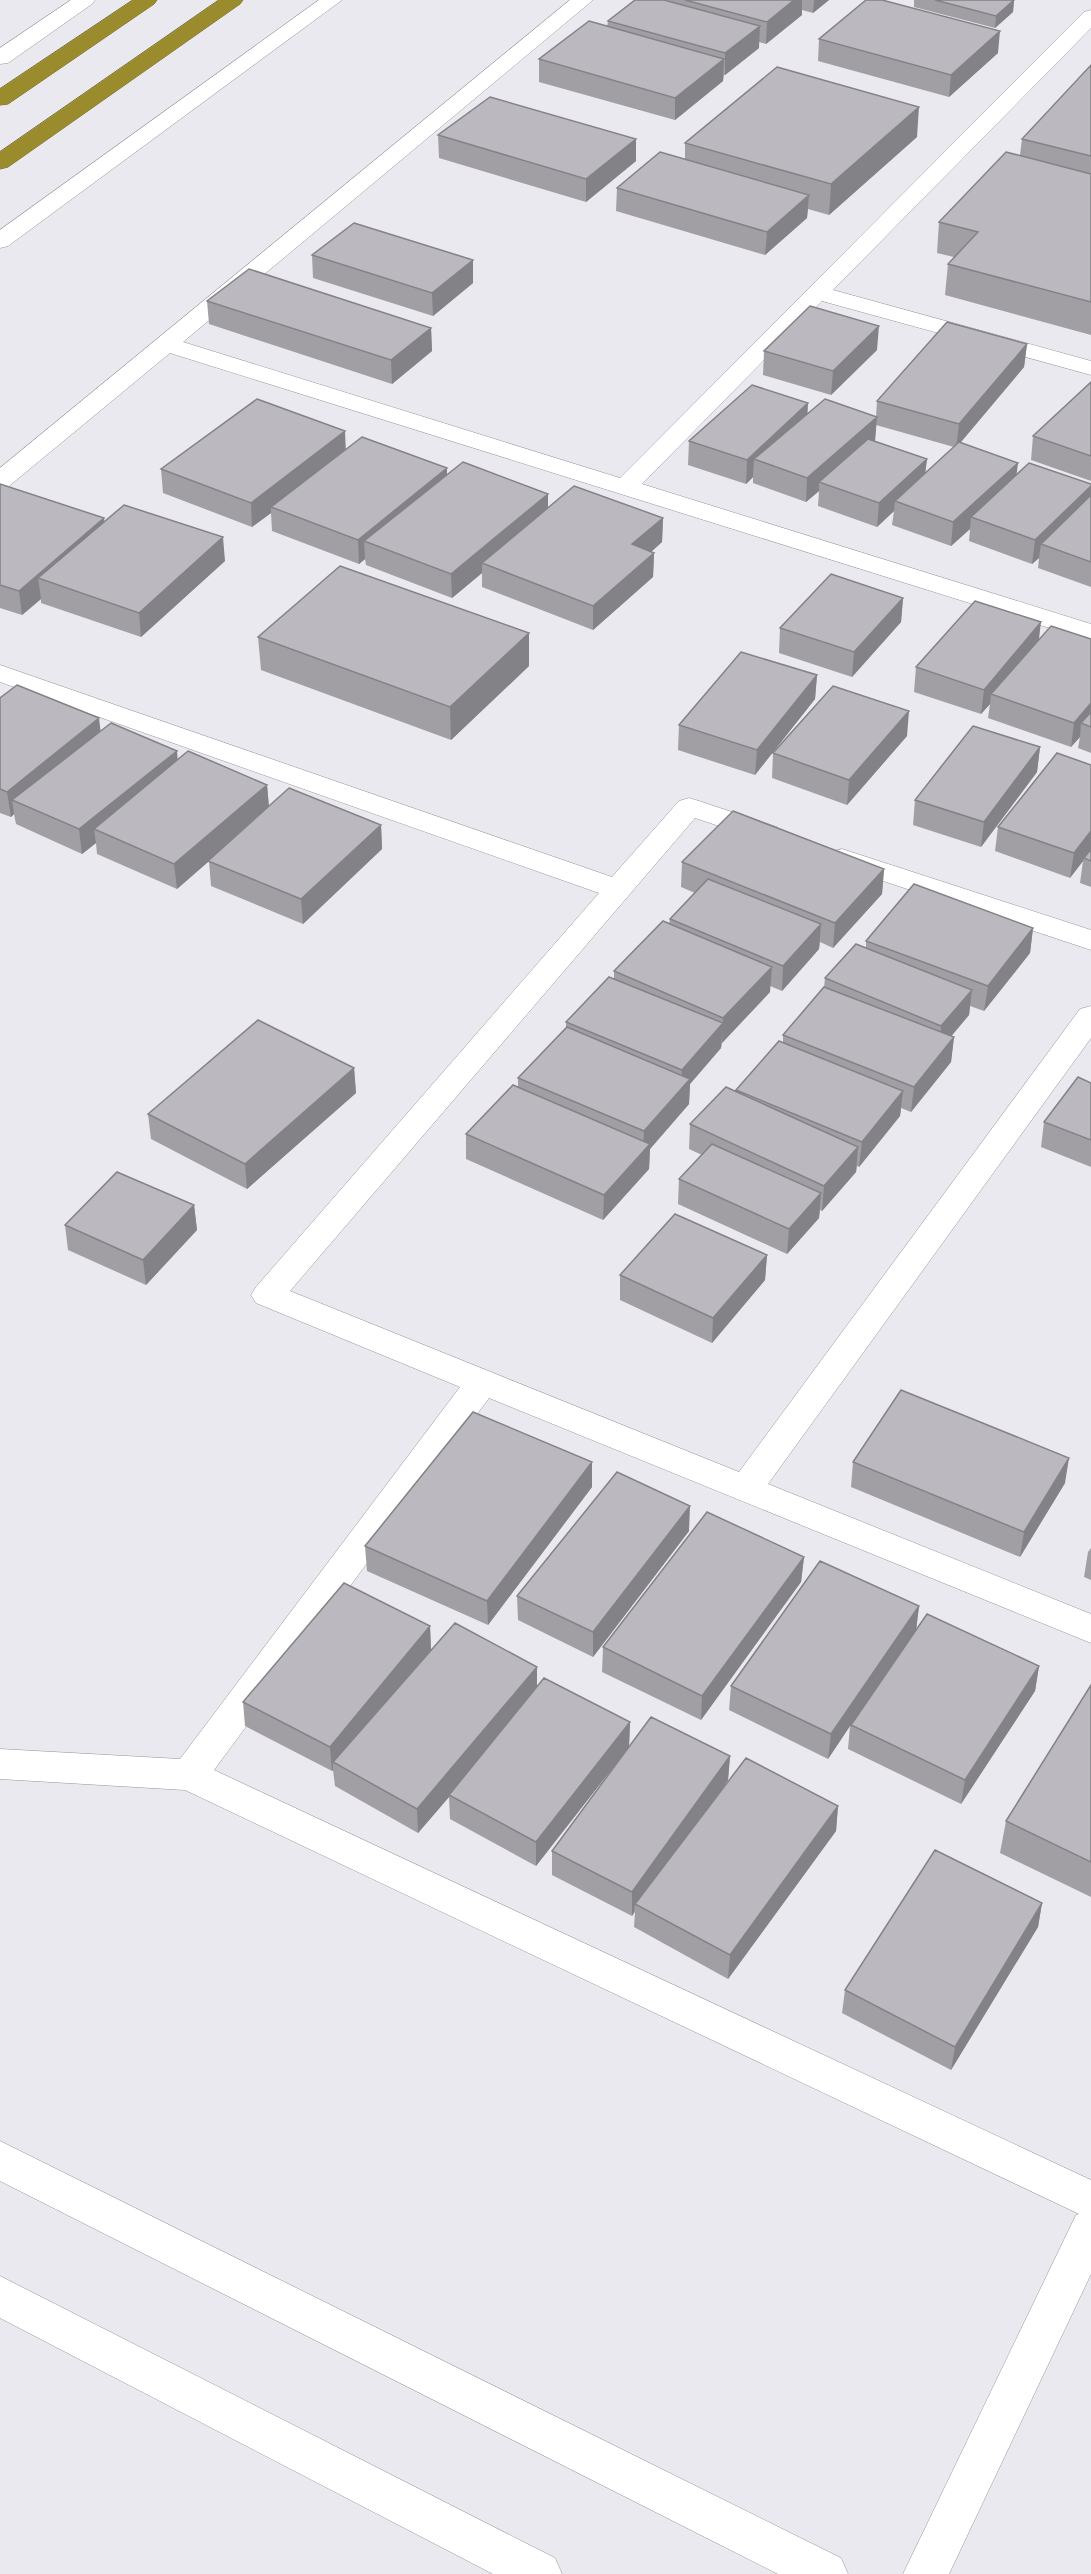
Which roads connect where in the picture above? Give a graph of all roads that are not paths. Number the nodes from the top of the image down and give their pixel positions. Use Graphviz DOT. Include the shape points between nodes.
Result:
graph roads {
  1 [pos="85,0"];
  2 [pos="147,0"];
  3 [pos="233,0"];
  4 [pos="332,0"];
  5 [pos="583,0"];
  6 [pos="1091,16"];
  7 [pos="0,58"];
  8 [pos="0,99"];
  9 [pos="0,162"];
  10 [pos="0,241"];
  11 [pos="818,293"];
  12 [pos="166,344"];
  13 [pos="1091,368"];
  14 [pos="0,481"];
  15 [pos="625,488"];
  16 [pos="1091,633"];
  17 [pos="0,673"];
  18 [pos="619,890"];
  19 [pos="1091,940"];
  20 [pos="1091,1016"];
  21 [pos="482,1382"];
  22 [pos="746,1488"];
  23 [pos="1091,1629"];
  24 [pos="0,1764"];
  25 [pos="189,1775"];
  26 [pos="0,2160"];
  27 [pos="1091,2200"];
  28 [pos="1091,2229"];
  29 [pos="0,2296"];
  30 [pos="539,2574"];
  31 [pos="825,2574"];
  32 [pos="926,2574"];
  1 -- 7 [label="street"];
  2 -- 8 [label="highway"];
  3 -- 9 [label="highway"];
  4 -- 10 [label="street"];
  5 -- 12 [label="street"];
  6 -- 11 [label="street"];
  11 -- 13 [label="street"];
  11 -- 15 [label="street"];
  12 -- 14 [label="street"];
  12 -- 15 [label="street"];
  15 -- 16 [label="street"];
  17 -- 18 [label="street"];
  18 -- 19 [label="street" via="689,807"];
  18 -- 21 [label="street" via="268,1295"];
  20 -- 22 [label="street"];
  21 -- 22 [label="street"];
  21 -- 25 [label="street"];
  22 -- 23 [label="street"];
  24 -- 25 [label="street"];
  25 -- 27 [label="street"];
  26 -- 31 [label="street"];
  28 -- 32 [label="street"];
  29 -- 30 [label="street"];
}
